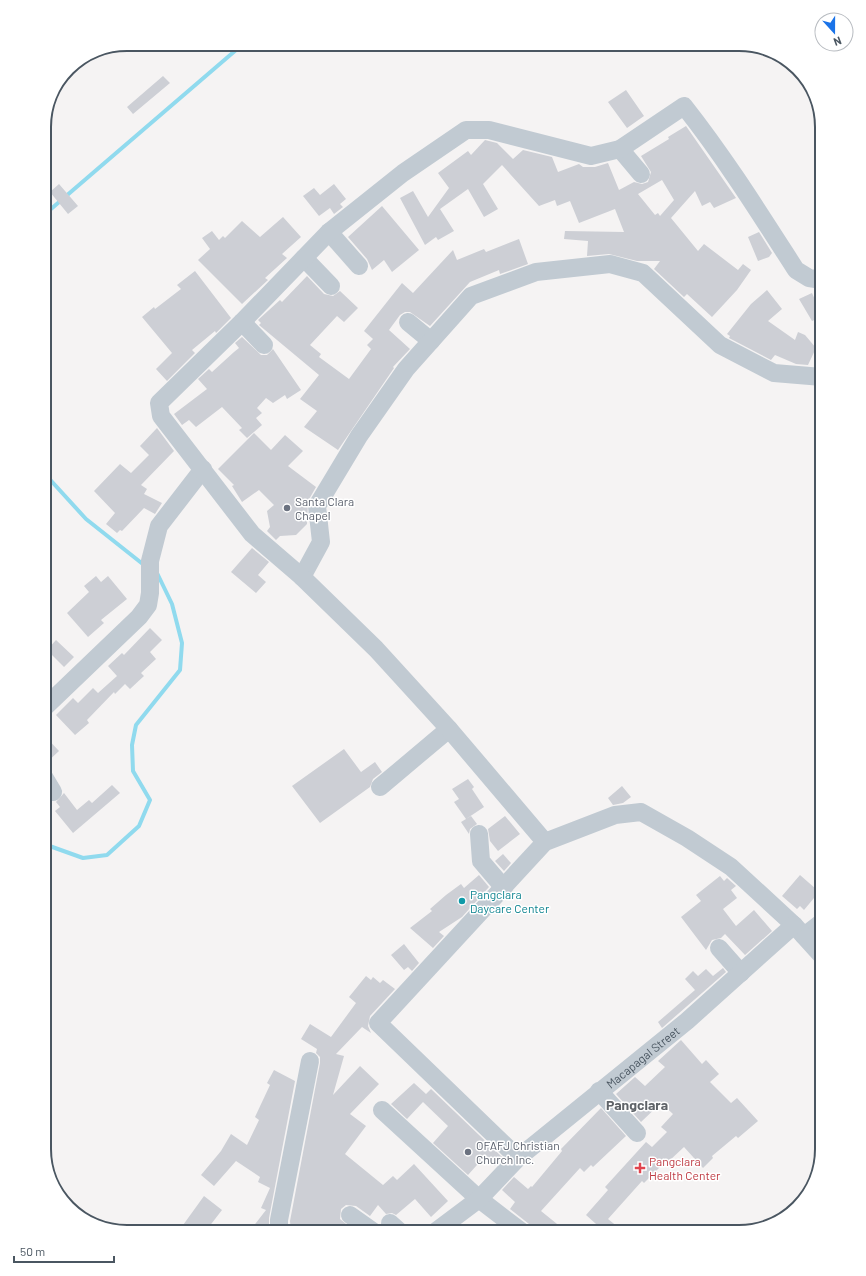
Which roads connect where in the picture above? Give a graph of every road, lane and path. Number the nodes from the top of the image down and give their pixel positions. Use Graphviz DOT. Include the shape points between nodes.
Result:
graph roads {
  1 [pos="620,150"];
  2 [pos="641,174"];
  3 [pos="329,232"];
  4 [pos="304,258"];
  5 [pos="359,266"];
  6 [pos="815,279"];
  7 [pos="331,286"];
  8 [pos="242,322"];
  9 [pos="408,322"];
  10 [pos="431,341"];
  11 [pos="264,345"];
  12 [pos="815,376"];
  13 [pos="203,469"];
  14 [pos="302,577"];
  15 [pos="51,701"];
  16 [pos="449,729"];
  17 [pos="380,787"];
  18 [pos="479,834"];
  19 [pos="545,842"];
  20 [pos="504,888"];
  21 [pos="815,925"];
  22 [pos="799,931"];
  23 [pos="719,948"];
  24 [pos="815,948"];
  25 [pos="741,973"];
  26 [pos="310,1061"];
  27 [pos="599,1091"];
  28 [pos="382,1110"];
  29 [pos="637,1133"];
  30 [pos="518,1158"];
  31 [pos="480,1199"];
  32 [pos="350,1215"];
  33 [pos="279,1225"];
  34 [pos="364,1225"];
  35 [pos="445,1225"];
  36 [pos="513,1225"];
  1 -- 2 [label="street"];
  1 -- 3 [label="street" via="591,156 489,130 466,130 403,173"];
  1 -- 6 [label="street" via="684,106 736,177 796,270"];
  3 -- 4 [label="street"];
  3 -- 5 [label="street"];
  4 -- 7 [label="street"];
  4 -- 8 [label="street"];
  8 -- 11 [label="street"];
  8 -- 13 [label="street" via="159,403 161,416"];
  9 -- 10 [label="street"];
  10 -- 12 [label="street" via="471,296 536,272 610,264 643,273 720,345 774,373"];
  10 -- 14 [label="street" via="406,369 363,430 317,506 321,542"];
  13 -- 14 [label="street" via="252,534"];
  13 -- 15 [label="street" via="159,526 150,561 148,605 139,617"];
  14 -- 16 [label="street" via="376,649"];
  16 -- 17 [label="street"];
  16 -- 19 [label="street"];
  18 -- 20 [label="street" via="481,861"];
  19 -- 20 [label="street"];
  19 -- 22 [label="street" via="615,815 641,812 731,867"];
  20 -- 30 [label="street" via="378,1023"];
  21 -- 22 [label="street, Macapagal Street"];
  22 -- 24 [label="street"];
  22 -- 25 [label="street, Macapagal Street"];
  23 -- 25 [label="street"];
  25 -- 27 [label="street, Macapagal Street" via="687,1021"];
  26 -- 33 [label="street"];
  27 -- 29 [label="street"];
  27 -- 30 [label="street, Macapagal Street"];
  28 -- 31 [label="street"];
  30 -- 31 [label="street, Macapagal Street"];
  31 -- 35 [label="street, Macapagal Street"];
  31 -- 36 [label="street"];
  32 -- 34 [label="street"];
}
